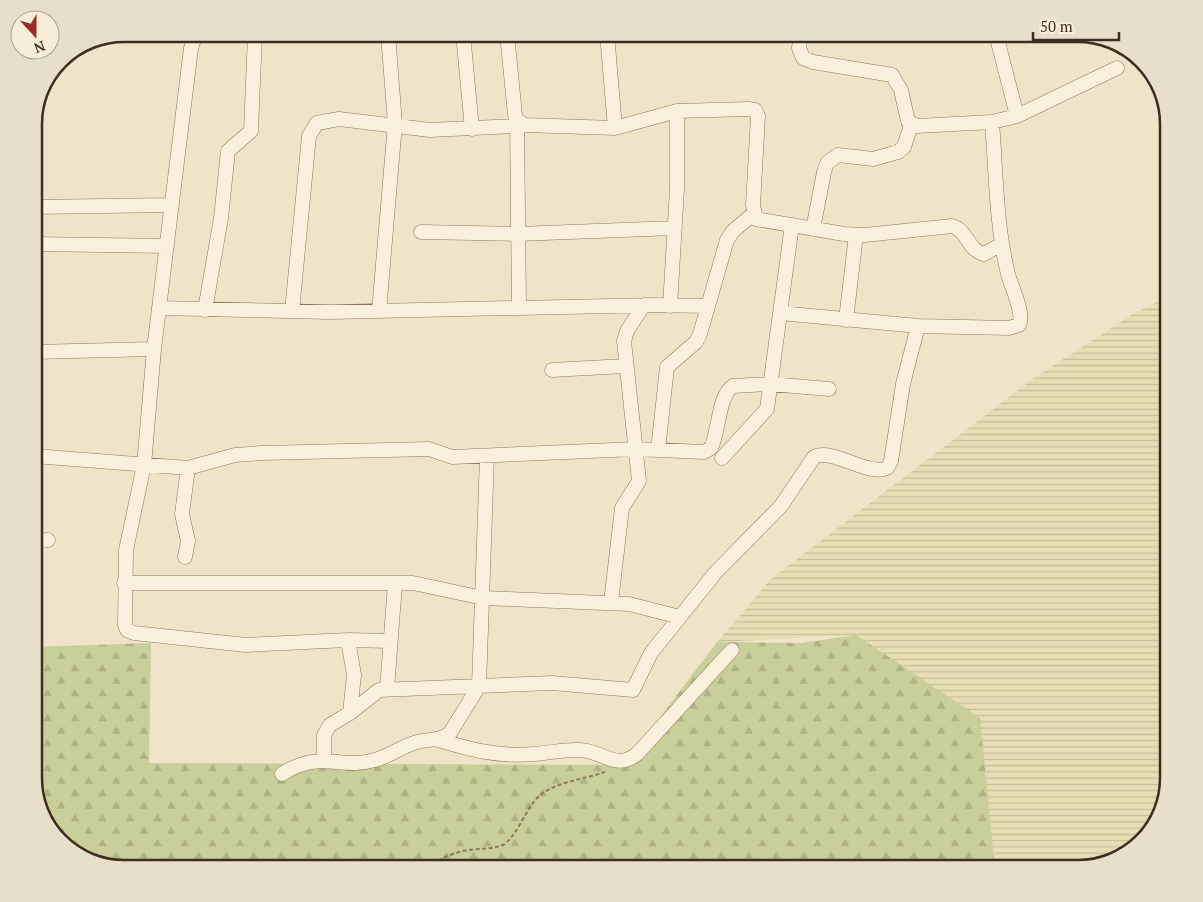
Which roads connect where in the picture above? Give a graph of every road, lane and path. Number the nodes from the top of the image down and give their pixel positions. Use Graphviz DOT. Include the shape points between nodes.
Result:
graph roads {
  1 [pos="193,42"];
  2 [pos="254,42"];
  3 [pos="389,42"];
  4 [pos="465,42"];
  5 [pos="508,42"];
  6 [pos="608,42"];
  7 [pos="800,42"];
  8 [pos="998,42"];
  9 [pos="1117,68"];
  10 [pos="677,111"];
  11 [pos="1017,116"];
  12 [pos="992,122"];
  13 [pos="517,123"];
  14 [pos="395,124"];
  15 [pos="911,125"];
  16 [pos="615,128"];
  17 [pos="472,129"];
  18 [pos="172,205"];
  19 [pos="43,207"];
  20 [pos="753,214"];
  21 [pos="792,225"];
  22 [pos="675,228"];
  23 [pos="813,229"];
  24 [pos="421,232"];
  25 [pos="517,234"];
  26 [pos="856,235"];
  27 [pos="43,244"];
  28 [pos="1002,244"];
  29 [pos="167,246"];
  30 [pos="644,305"];
  31 [pos="670,306"];
  32 [pos="706,306"];
  33 [pos="159,308"];
  34 [pos="519,308"];
  35 [pos="206,310"];
  36 [pos="292,311"];
  37 [pos="379,312"];
  38 [pos="780,313"];
  39 [pos="846,320"];
  40 [pos="918,326"];
  41 [pos="154,349"];
  42 [pos="43,352"];
  43 [pos="625,366"];
  44 [pos="552,370"];
  45 [pos="770,384"];
  46 [pos="829,389"];
  47 [pos="636,449"];
  48 [pos="658,450"];
  49 [pos="487,456"];
  50 [pos="43,457"];
  51 [pos="722,458"];
  52 [pos="144,465"];
  53 [pos="188,468"];
  54 [pos="184,557"];
  55 [pos="124,582"];
  56 [pos="394,584"];
  57 [pos="483,598"];
  58 [pos="612,602"];
  59 [pos="680,617"];
  60 [pos="348,640"];
  61 [pos="389,641"];
  62 [pos="732,650"];
  63 [pos="479,686"];
  64 [pos="387,689"];
  65 [pos="350,714"];
  66 [pos="436,739"];
  67 [pos="324,760"];
  68 [pos="624,762"];
  69 [pos="282,774"];
  70 [pos="442,860"];
  1 -- 18 [label="street"];
  2 -- 35 [label="street" via="251,131 231,146 228,154"];
  3 -- 14 [label="street"];
  4 -- 17 [label="street"];
  5 -- 13 [label="street"];
  6 -- 16 [label="street"];
  7 -- 15 [label="street" via="803,58 813,62 892,75 897,81"];
  8 -- 11 [label="street"];
  9 -- 11 [label="street"];
  10 -- 16 [label="street"];
  10 -- 20 [label="street" via="755,110 758,116"];
  10 -- 22 [label="street"];
  11 -- 12 [label="street"];
  12 -- 15 [label="street"];
  12 -- 28 [label="street"];
  13 -- 16 [label="street" via="534,127"];
  13 -- 17 [label="street"];
  13 -- 25 [label="street"];
  14 -- 17 [label="street" via="415,130"];
  14 -- 36 [label="street" via="339,119 317,123 312,129"];
  14 -- 37 [label="street"];
  15 -- 23 [label="street" via="904,147 891,156 873,159 838,154 832,157 824,172"];
  18 -- 19 [label="street"];
  18 -- 29 [label="street"];
  20 -- 21 [label="street" via="756,218"];
  20 -- 32 [label="street" via="727,240"];
  21 -- 23 [label="street"];
  21 -- 38 [label="street"];
  22 -- 25 [label="street"];
  22 -- 31 [label="street"];
  23 -- 26 [label="street"];
  24 -- 25 [label="street"];
  25 -- 34 [label="street"];
  26 -- 28 [label="street" via="952,226 961,231 973,250 979,253 984,254"];
  26 -- 39 [label="street"];
  27 -- 29 [label="street"];
  28 -- 40 [label="street" via="1020,316 1018,325 1009,328"];
  29 -- 33 [label="street"];
  30 -- 31 [label="street"];
  30 -- 34 [label="street"];
  30 -- 43 [label="street" via="627,331"];
  31 -- 32 [label="street"];
  32 -- 48 [label="street" via="696,342 667,367"];
  33 -- 35 [label="street"];
  33 -- 41 [label="street"];
  34 -- 37 [label="street"];
  35 -- 36 [label="street"];
  36 -- 37 [label="street"];
  38 -- 39 [label="street"];
  38 -- 45 [label="street"];
  39 -- 40 [label="street"];
  40 -- 59 [label="street" via="887,468 876,470 824,455 816,456 781,506 716,572"];
  41 -- 42 [label="street"];
  41 -- 52 [label="street"];
  43 -- 44 [label="street"];
  43 -- 47 [label="street"];
  45 -- 46 [label="street"];
  45 -- 48 [label="street" via="739,385 729,389 710,450"];
  45 -- 51 [label="street" via="766,413"];
  47 -- 48 [label="street"];
  47 -- 49 [label="street"];
  47 -- 58 [label="street" via="639,481 622,508"];
  49 -- 53 [label="street" via="452,457 429,450 262,453 235,455"];
  49 -- 57 [label="street"];
  50 -- 52 [label="street"];
  52 -- 53 [label="street"];
  52 -- 55 [label="street" via="129,528"];
  53 -- 54 [label="street" via="182,514 188,541"];
  55 -- 56 [label="street"];
  55 -- 60 [label="street" via="125,625 134,633 246,645"];
  56 -- 57 [label="street" via="413,583"];
  56 -- 61 [label="street"];
  57 -- 58 [label="street"];
  57 -- 63 [label="street"];
  58 -- 59 [label="street"];
  59 -- 63 [label="street" via="651,653 633,690 552,683"];
  60 -- 61 [label="street"];
  60 -- 65 [label="street" via="354,675"];
  61 -- 64 [label="street"];
  62 -- 68 [label="street" via="637,754"];
  63 -- 64 [label="street"];
  63 -- 66 [label="street" via="450,733"];
  64 -- 65 [label="street" via="379,690"];
  65 -- 67 [label="street" via="327,728 323,742"];
  66 -- 67 [label="street" via="417,742 371,761"];
  66 -- 68 [label="street" via="487,754 582,750"];
  67 -- 69 [label="street" via="307,762"];
  68 -- 70 [label="path" via="605,772 543,793 503,846 456,853"];
}
